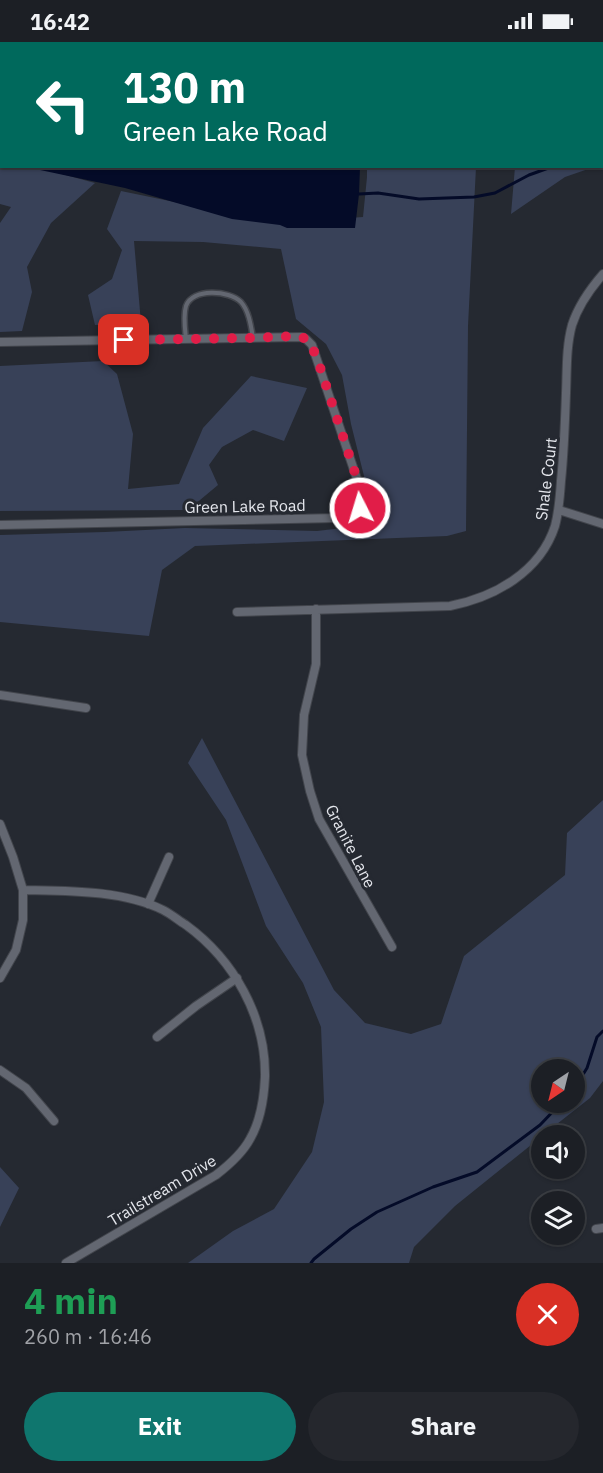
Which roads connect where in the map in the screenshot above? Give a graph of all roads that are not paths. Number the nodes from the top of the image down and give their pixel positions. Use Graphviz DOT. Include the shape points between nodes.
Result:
graph roads {
  1 [pos="603,274"];
  2 [pos="253,338"];
  3 [pos="186,340"];
  4 [pos="0,342"];
  5 [pos="559,510"];
  6 [pos="603,524"];
  7 [pos="0,525"];
  8 [pos="316,609"];
  9 [pos="237,612"];
  10 [pos="0,695"];
  11 [pos="86,708"];
  12 [pos="0,824"];
  13 [pos="169,856"];
  14 [pos="24,890"];
  15 [pos="148,904"];
  16 [pos="392,947"];
  17 [pos="0,978"];
  18 [pos="237,978"];
  19 [pos="157,1037"];
  20 [pos="0,1070"];
  21 [pos="54,1121"];
  22 [pos="66,1263"];
  1 -- 5 [label="street, Shale Court" via="578,311 567,347"];
  2 -- 3 [label="street, Green Lake Road"];
  2 -- 3 [label="lane" via="249,317 241,303 218,292 190,299 186,307"];
  2 -- 7 [label="street, Green Lake Road" via="302,337 312,345 361,494 360,508 354,515"];
  3 -- 4 [label="street, Green Lake Road"];
  5 -- 6 [label="street"];
  5 -- 8 [label="street, Shale Court" via="548,542 537,558 522,574 486,596 450,606"];
  8 -- 9 [label="street, Shale Court"];
  8 -- 16 [label="street, Granite Lane" via="316,664 304,715 302,755 310,791 319,819"];
  10 -- 11 [label="street"];
  12 -- 14 [label="street"];
  13 -- 15 [label="street"];
  14 -- 15 [label="street, Trailstream Drive" via="108,895"];
  14 -- 17 [label="street" via="16,950"];
  15 -- 18 [label="street, Trailstream Drive" via="197,933"];
  18 -- 19 [label="street"];
  18 -- 22 [label="street, Trailstream Drive" via="259,1030 263,1052 262,1109 250,1139 216,1175"];
  20 -- 21 [label="street" via="26,1088"];
}
